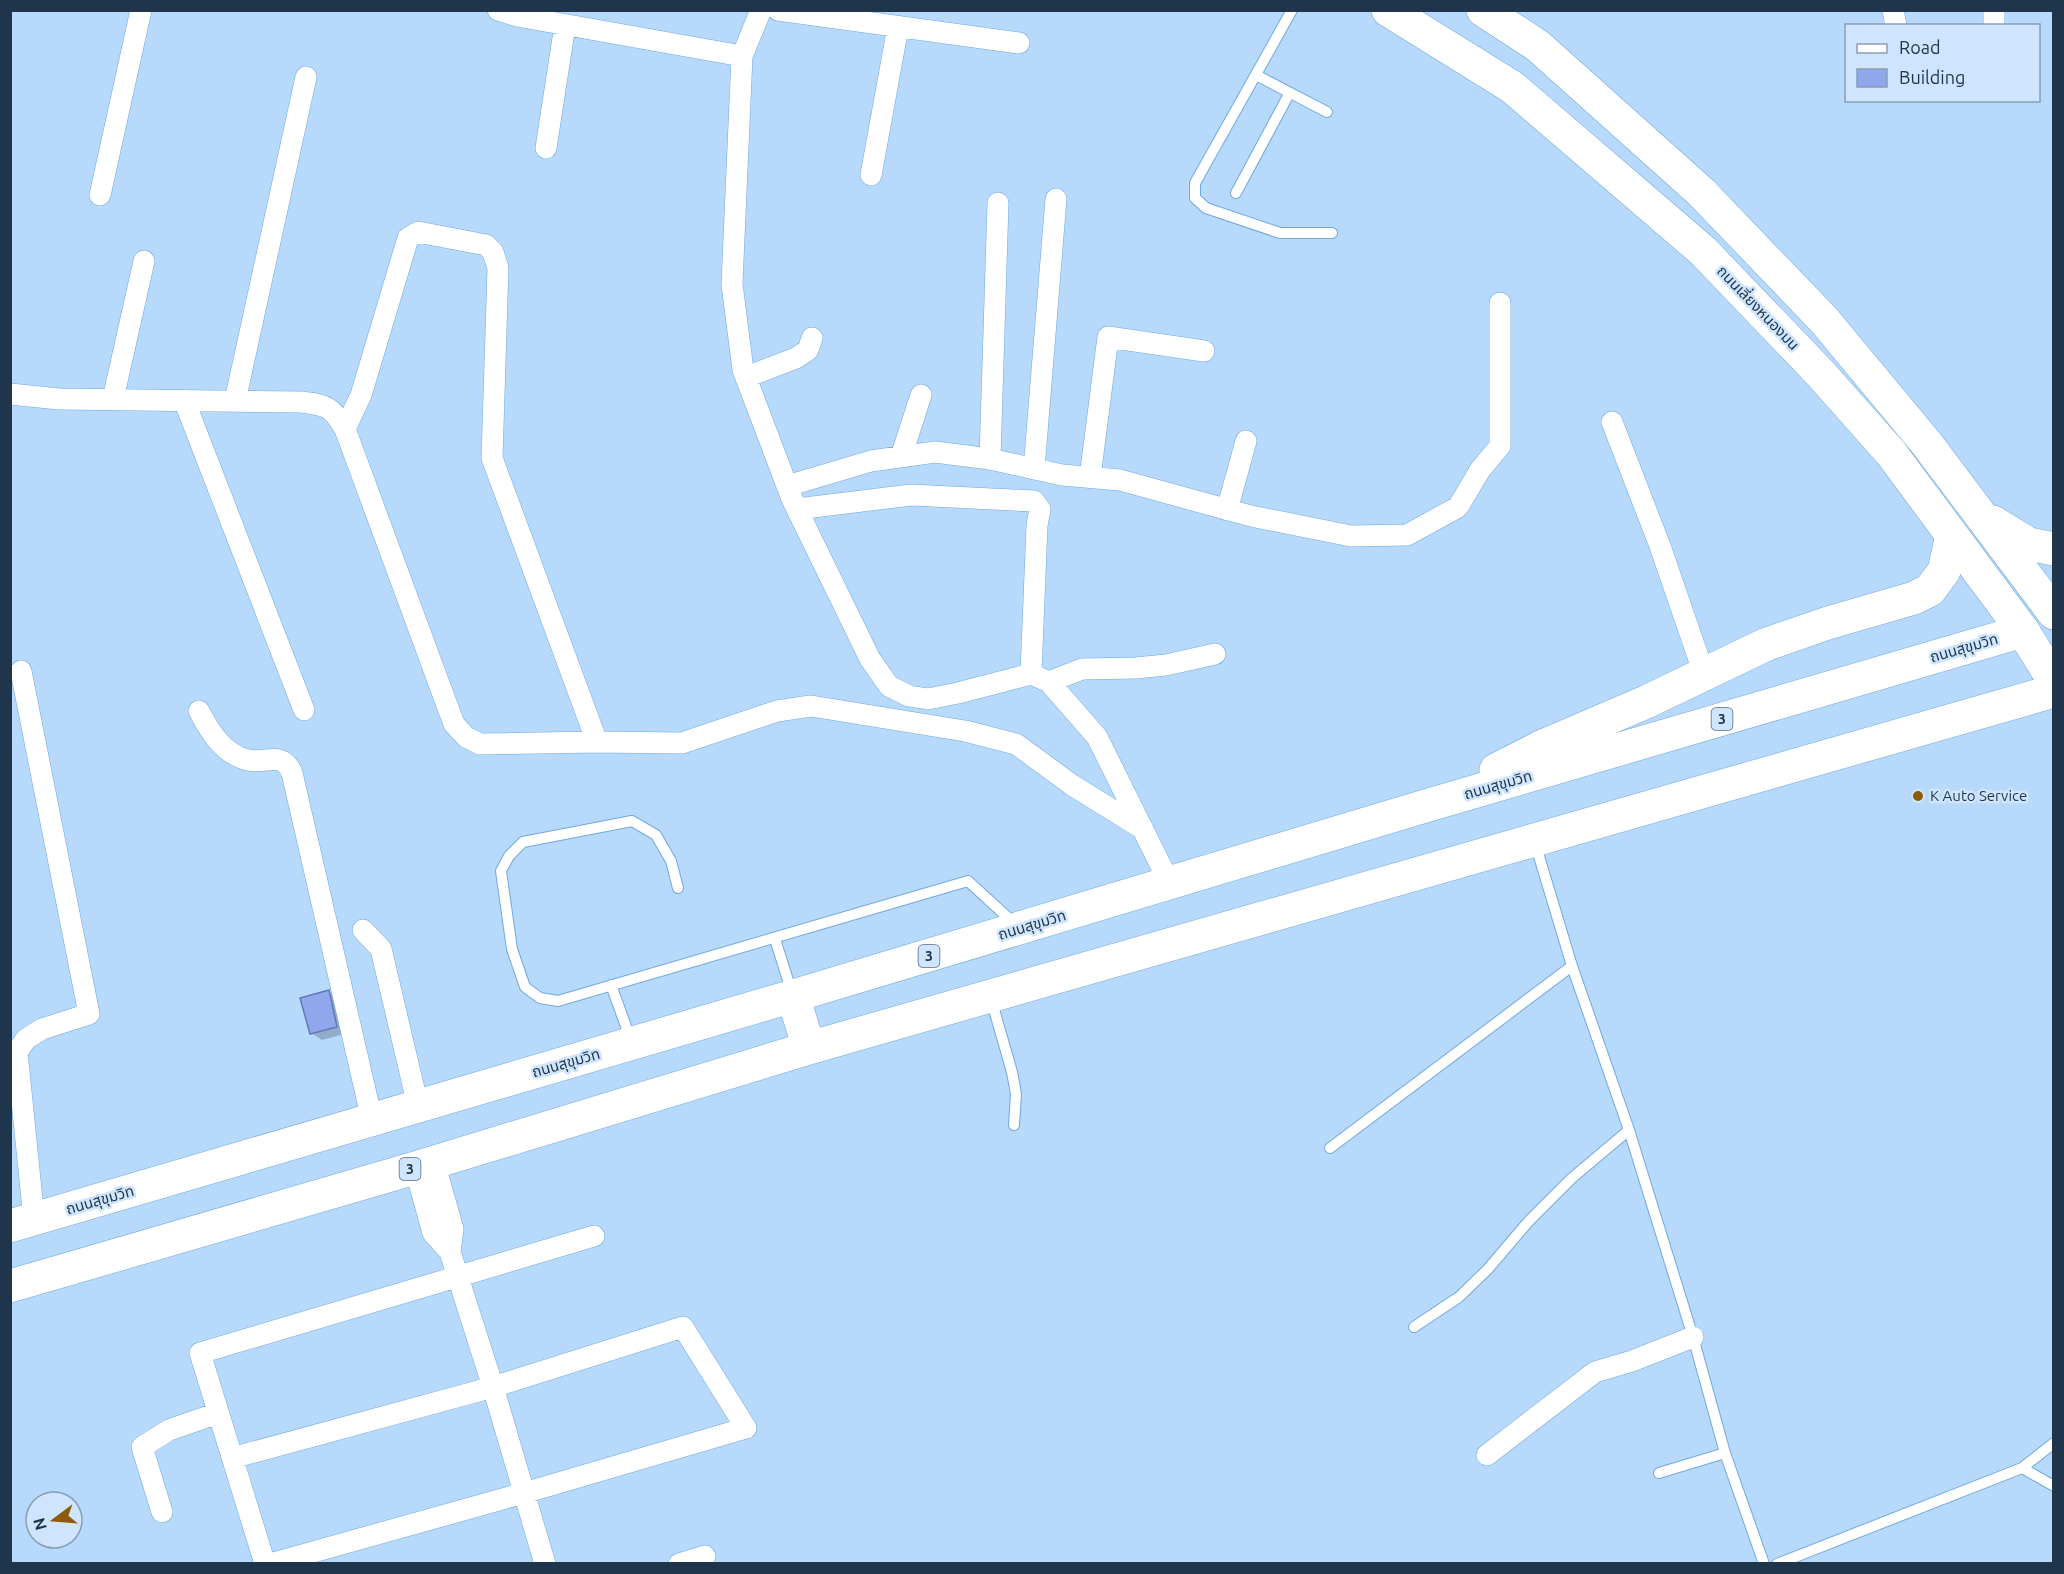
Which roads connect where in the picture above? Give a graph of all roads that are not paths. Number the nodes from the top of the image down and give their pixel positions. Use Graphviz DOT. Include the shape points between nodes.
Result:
graph roads {
  1 [pos="141,10"];
  2 [pos="498,10"];
  3 [pos="761,10"];
  4 [pos="778,10"];
  5 [pos="1292,10"];
  6 [pos="1388,10"];
  7 [pos="1483,10"];
  8 [pos="565,25"];
  9 [pos="898,27"];
  10 [pos="1019,43"];
  11 [pos="742,56"];
  12 [pos="1256,75"];
  13 [pos="306,77"];
  14 [pos="1289,94"];
  15 [pos="1326,112"];
  16 [pos="546,148"];
  17 [pos="871,176"];
  18 [pos="1236,193"];
  19 [pos="100,195"];
  20 [pos="1056,199"];
  21 [pos="999,203"];
  22 [pos="1332,233"];
  23 [pos="144,261"];
  24 [pos="1500,303"];
  25 [pos="812,338"];
  26 [pos="1204,351"];
  27 [pos="746,377"];
  28 [pos="10,394"];
  29 [pos="921,395"];
  30 [pos="113,399"];
  31 [pos="184,400"];
  32 [pos="234,401"];
  33 [pos="1612,422"];
  34 [pos="345,429"];
  35 [pos="1246,441"];
  36 [pos="901,457"];
  37 [pos="990,459"];
  38 [pos="1034,468"];
  39 [pos="1090,477"];
  40 [pos="787,486"];
  41 [pos="797,509"];
  42 [pos="1227,510"];
  43 [pos="1979,512"];
  44 [pos="1952,535"];
  45 [pos="2054,549"];
  46 [pos="2054,613"];
  47 [pos="2054,623"];
  48 [pos="2022,631"];
  49 [pos="1215,654"];
  50 [pos="21,671"];
  51 [pos="1704,675"];
  52 [pos="1040,678"];
  53 [pos="2054,681"];
  54 [pos="2054,691"];
  55 [pos="304,710"];
  56 [pos="199,711"];
  57 [pos="597,742"];
  58 [pos="1422,807"];
  59 [pos="1143,829"];
  60 [pos="1534,840"];
  61 [pos="1170,884"];
  62 [pos="678,888"];
  63 [pos="1021,929"];
  64 [pos="363,930"];
  65 [pos="775,939"];
  66 [pos="1572,966"];
  67 [pos="611,985"];
  68 [pos="793,996"];
  69 [pos="990,996"];
  70 [pos="632,1044"];
  71 [pos="809,1048"];
  72 [pos="418,1106"];
  73 [pos="372,1120"];
  74 [pos="1014,1125"];
  75 [pos="1629,1130"];
  76 [pos="1330,1148"];
  77 [pos="425,1165"];
  78 [pos="22,1222"];
  79 [pos="594,1236"];
  80 [pos="458,1276"];
  81 [pos="10,1286"];
  82 [pos="1414,1327"];
  83 [pos="1693,1337"];
  84 [pos="493,1387"];
  85 [pos="218,1413"];
  86 [pos="2054,1443"];
  87 [pos="1725,1453"];
  88 [pos="1487,1455"];
  89 [pos="232,1458"];
  90 [pos="2022,1468"];
  91 [pos="1659,1473"];
  92 [pos="2054,1486"];
  93 [pos="524,1493"];
  94 [pos="162,1512"];
  95 [pos="705,1556"];
  96 [pos="265,1563"];
  97 [pos="270,1563"];
  98 [pos="545,1563"];
  99 [pos="679,1563"];
  100 [pos="1764,1563"];
  101 [pos="1777,1563"];
  1 -- 19 [label="street"];
  2 -- 8 [label="street"];
  3 -- 11 [label="street"];
  4 -- 9 [label="street"];
  5 -- 12 [label="lane"];
  6 -- 44 [label="main road, ถนนเลี่ยงหนองมน" via="1512,87 1703,251 1891,453"];
  7 -- 43 [label="main road" via="1538,46 1701,192 1824,321"];
  8 -- 11 [label="street"];
  8 -- 16 [label="street"];
  9 -- 10 [label="street"];
  9 -- 17 [label="street"];
  11 -- 27 [label="street" via="732,284"];
  12 -- 14 [label="lane"];
  12 -- 22 [label="lane" via="1195,183 1195,198 1206,208 1280,233"];
  13 -- 32 [label="street"];
  14 -- 15 [label="lane"];
  14 -- 18 [label="lane"];
  20 -- 38 [label="street"];
  21 -- 37 [label="street"];
  23 -- 30 [label="street"];
  24 -- 42 [label="street" via="1500,446 1458,507 1407,535 1351,536"];
  25 -- 27 [label="street" via="808,350 796,358"];
  26 -- 39 [label="street" via="1108,337"];
  27 -- 40 [label="street"];
  28 -- 30 [label="street"];
  29 -- 36 [label="street"];
  30 -- 31 [label="street"];
  31 -- 32 [label="street"];
  31 -- 55 [label="street"];
  32 -- 34 [label="street" via="321,404 334,411"];
  33 -- 51 [label="street"];
  34 -- 57 [label="street" via="454,724 466,738 480,744"];
  34 -- 57 [label="street" via="361,395 408,238 418,232 486,245 498,268 492,458"];
  35 -- 42 [label="street"];
  36 -- 37 [label="street" via="935,452"];
  36 -- 40 [label="street" via="871,461"];
  37 -- 38 [label="street"];
  38 -- 39 [label="street"];
  39 -- 42 [label="street" via="1120,480"];
  40 -- 41 [label="street"];
  41 -- 52 [label="street" via="870,659 890,686 909,696 928,699"];
  41 -- 52 [label="street" via="911,495 1034,501 1040,509"];
  43 -- 45 [label="main road" via="2029,544"];
  43 -- 46 [label="main road"];
  44 -- 48 [label="main road, ถนนเลี่ยงหนองมน"];
  44 -- 51 [label="main road" via="1944,571 1930,590 1767,644"];
  47 -- 48 [label="main road, ถนนสุขุมวิท / 3"];
  48 -- 53 [label="main road, ถนนเลี่ยงหนองมน"];
  48 -- 58 [label="main road, ถนนสุขุมวิท / 3"];
  49 -- 52 [label="street" via="1166,665 1082,669"];
  50 -- 78 [label="street" via="89,1014 42,1029 26,1039 17,1052"];
  51 -- 58 [label="main road" via="1541,747"];
  52 -- 59 [label="street" via="1097,737"];
  54 -- 60 [label="main road, 3"];
  56 -- 73 [label="street" via="213,736 227,750 248,760 282,760 292,773"];
  57 -- 59 [label="street" via="682,743 777,711 811,706 857,713 965,731 1016,744"];
  58 -- 61 [label="main road, ถนนสุขุมวิท / 3"];
  59 -- 61 [label="street"];
  60 -- 66 [label="lane"];
  60 -- 69 [label="main road, 3"];
  61 -- 63 [label="main road, ถนนสุขุมวิท / 3"];
  62 -- 67 [label="lane" via="671,861 656,834 632,821 523,842 509,856 501,871 512,949 525,987 540,998 558,1001"];
  63 -- 65 [label="lane" via="968,881"];
  63 -- 68 [label="main road, ถนนสุขุมวิท / 3"];
  64 -- 72 [label="street" via="381,949"];
  65 -- 67 [label="lane"];
  65 -- 68 [label="lane"];
  66 -- 75 [label="lane"];
  66 -- 76 [label="lane"];
  67 -- 70 [label="lane"];
  68 -- 70 [label="main road, ถนนสุขุมวิท / 3"];
  68 -- 71 [label="main road"];
  69 -- 71 [label="main road, 3"];
  69 -- 74 [label="lane" via="1012,1072 1016,1094"];
  70 -- 72 [label="main road, ถนนสุขุมวิท / 3"];
  71 -- 77 [label="main road, 3"];
  72 -- 73 [label="main road, ถนนสุขุมวิท / 3"];
  73 -- 78 [label="main road, ถนนสุขุมวิท / 3"];
  75 -- 82 [label="lane" via="1572,1178 1460,1298"];
  75 -- 83 [label="lane"];
  77 -- 80 [label="street" via="453,1228 450,1252"];
  77 -- 81 [label="main road, 3"];
  79 -- 80 [label="street"];
  80 -- 84 [label="street"];
  80 -- 85 [label="street" via="200,1353"];
  83 -- 87 [label="lane"];
  83 -- 88 [label="street" via="1595,1372"];
  84 -- 89 [label="street"];
  84 -- 93 [label="street"];
  84 -- 93 [label="street" via="683,1328 746,1428"];
  85 -- 89 [label="street"];
  85 -- 94 [label="street" via="169,1430 142,1447"];
  86 -- 90 [label="lane"];
  87 -- 91 [label="lane"];
  87 -- 100 [label="lane"];
  89 -- 96 [label="street"];
  90 -- 92 [label="lane"];
  90 -- 101 [label="lane"];
  93 -- 97 [label="street"];
  93 -- 98 [label="street"];
  95 -- 99 [label="street"];
}
